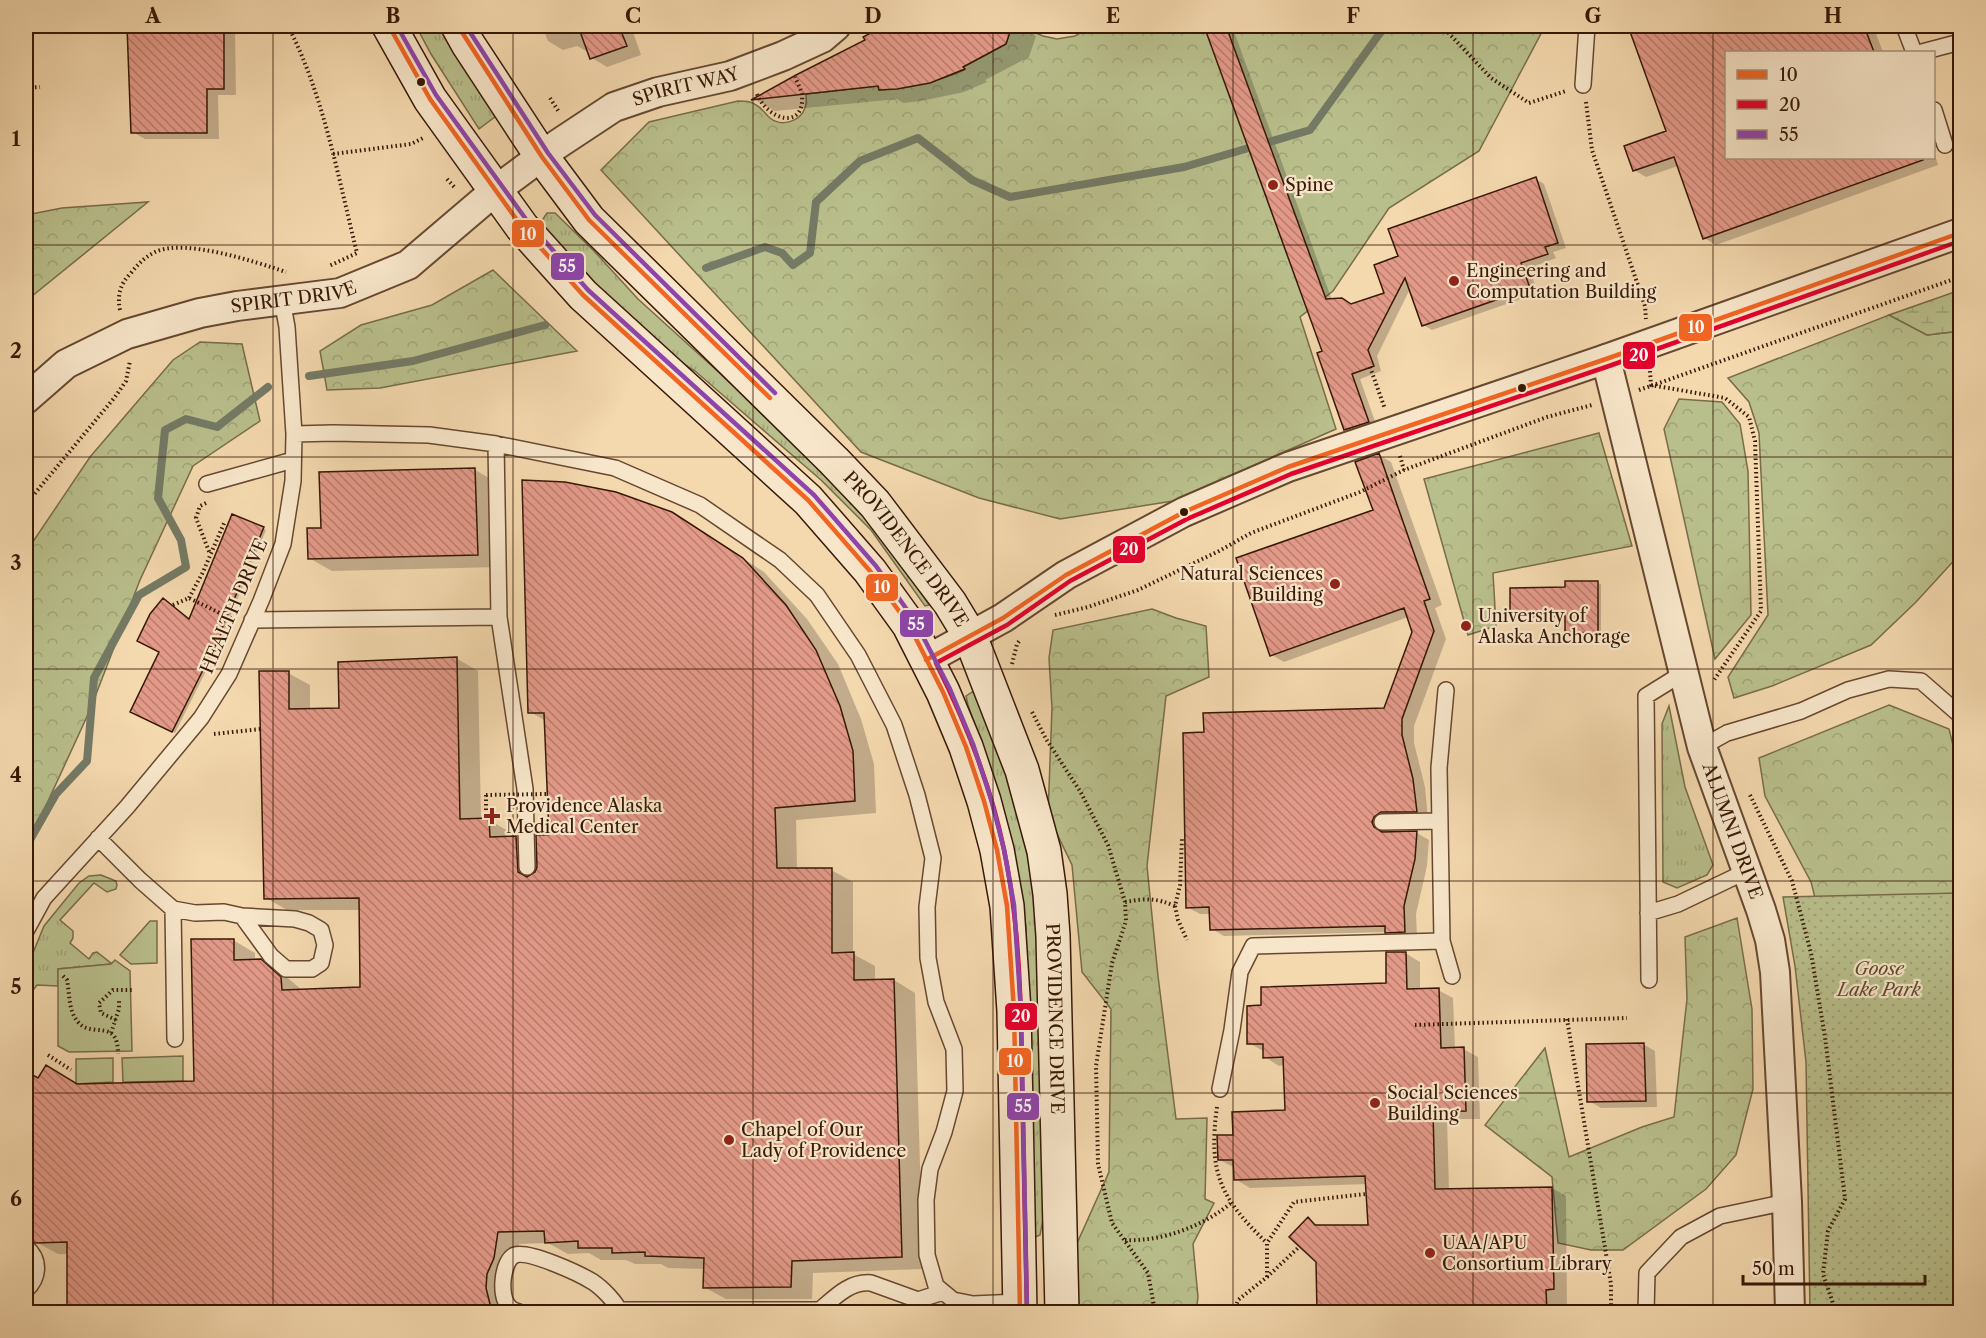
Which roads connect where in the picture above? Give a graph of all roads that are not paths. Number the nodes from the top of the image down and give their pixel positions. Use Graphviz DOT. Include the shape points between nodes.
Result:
graph roads {
  1 [pos="389,26"];
  2 [pos="458,26"];
  3 [pos="836,26"];
  4 [pos="1587,26"];
  5 [pos="1904,26"];
  6 [pos="1960,42"];
  7 [pos="1914,51"];
  8 [pos="1926,51"];
  9 [pos="1583,86"];
  10 [pos="1935,113"];
  11 [pos="1946,145"];
  12 [pos="542,157"];
  13 [pos="496,190"];
  14 [pos="1960,233"];
  15 [pos="282,300"];
  16 [pos="1606,359"];
  17 [pos="26,399"];
  18 [pos="294,434"];
  19 [pos="496,444"];
  20 [pos="293,460"];
  21 [pos="207,483"];
  22 [pos="499,617"];
  23 [pos="252,620"];
  24 [pos="970,636"];
  25 [pos="926,660"];
  26 [pos="1683,674"];
  27 [pos="1446,690"];
  28 [pos="1960,715"];
  29 [pos="1702,747"];
  30 [pos="1440,821"];
  31 [pos="1382,822"];
  32 [pos="98,838"];
  33 [pos="527,867"];
  34 [pos="1747,871"];
  35 [pos="173,909"];
  36 [pos="1648,913"];
  37 [pos="242,916"];
  38 [pos="26,931"];
  39 [pos="1442,941"];
  40 [pos="1452,975"];
  41 [pos="1649,980"];
  42 [pos="176,1039"];
  43 [pos="1220,1089"];
  44 [pos="1787,1202"];
  45 [pos="26,1247"];
  46 [pos="26,1290"];
  47 [pos="943,1292"];
  48 [pos="1020,1307"];
  49 [pos="820,1310"];
  50 [pos="620,1311"];
  51 [pos="519,1312"];
  52 [pos="837,1312"];
  53 [pos="1062,1312"];
  54 [pos="1646,1312"];
  55 [pos="1790,1312"];
  1 -- 13 [label="main road" via="430,99"];
  2 -- 12 [label="main road, PROVIDENCE DRIVE"];
  3 -- 12 [label="street, SPIRIT WAY" via="822,38 730,76 658,92 614,107"];
  4 -- 9 [label="lane"];
  5 -- 7 [label="lane"];
  6 -- 8 [label="lane"];
  10 -- 11 [label="lane"];
  12 -- 13 [label="street, SPIRIT DRIVE"];
  12 -- 24 [label="main road, PROVIDENCE DRIVE" via="589,220 875,504"];
  13 -- 15 [label="street, SPIRIT DRIVE" via="408,265 340,294"];
  13 -- 25 [label="main road" via="522,227 583,295 808,500 870,571 909,625"];
  14 -- 16 [label="street"];
  15 -- 17 [label="street, SPIRIT DRIVE" via="200,312 127,334 66,364"];
  15 -- 18 [label="lane, HEALTH DRIVE"];
  16 -- 24 [label="street" via="1288,467 1184,512 1066,575"];
  16 -- 26 [label="street, ALUMNI DRIVE"];
  18 -- 19 [label="lane" via="429,435"];
  18 -- 20 [label="lane, HEALTH DRIVE"];
  19 -- 22 [label="lane"];
  19 -- 47 [label="lane" via="615,468 700,505 780,560 817,596 858,655 894,725 933,858 927,907 928,958 936,1002 954,1049 955,1091 930,1169 926,1200 927,1255 936,1286"];
  20 -- 21 [label="lane"];
  20 -- 23 [label="lane, HEALTH DRIVE" via="283,544"];
  22 -- 23 [label="lane"];
  22 -- 33 [label="lane" via="525,789"];
  23 -- 32 [label="lane, HEALTH DRIVE" via="229,674 201,718"];
  24 -- 25 [label="street"];
  24 -- 53 [label="main road, PROVIDENCE DRIVE" via="1022,770 1044,851 1050,894"];
  25 -- 48 [label="main road" via="966,747 984,801 1007,906 1014,1011"];
  26 -- 29 [label="street, ALUMNI DRIVE"];
  26 -- 36 [label="lane" via="1646,696"];
  27 -- 30 [label="lane" via="1439,768"];
  28 -- 29 [label="lane" via="1921,681 1889,680 1848,690 1801,711 1727,733"];
  29 -- 34 [label="street, ALUMNI DRIVE"];
  30 -- 31 [label="lane"];
  30 -- 39 [label="lane"];
  32 -- 35 [label="lane"];
  32 -- 38 [label="lane, HEALTH DRIVE" via="44,898"];
  34 -- 36 [label="lane" via="1678,904"];
  34 -- 44 [label="street, ALUMNI DRIVE" via="1770,940 1775,972"];
  35 -- 37 [label="lane"];
  35 -- 42 [label="lane"];
  36 -- 41 [label="lane"];
  37 -- 37 [label="lane" via="271,956 286,969 312,969 321,963 325,945 321,930 295,919"];
  39 -- 40 [label="lane"];
  39 -- 43 [label="lane" via="1253,946 1239,972"];
  44 -- 54 [label="lane" via="1720,1216 1681,1237 1647,1274"];
  44 -- 55 [label="street, ALUMNI DRIVE"];
  45 -- 46 [label="lane" via="36,1264 33,1281"];
  47 -- 48 [label="lane" via="953,1300 973,1304"];
  47 -- 49 [label="lane" via="918,1300 863,1283 836,1296"];
  49 -- 50 [label="lane"];
  49 -- 52 [label="lane"];
  50 -- 51 [label="lane" via="594,1282 560,1265 524,1254 514,1255 506,1263 502,1292 507,1305"];
}
